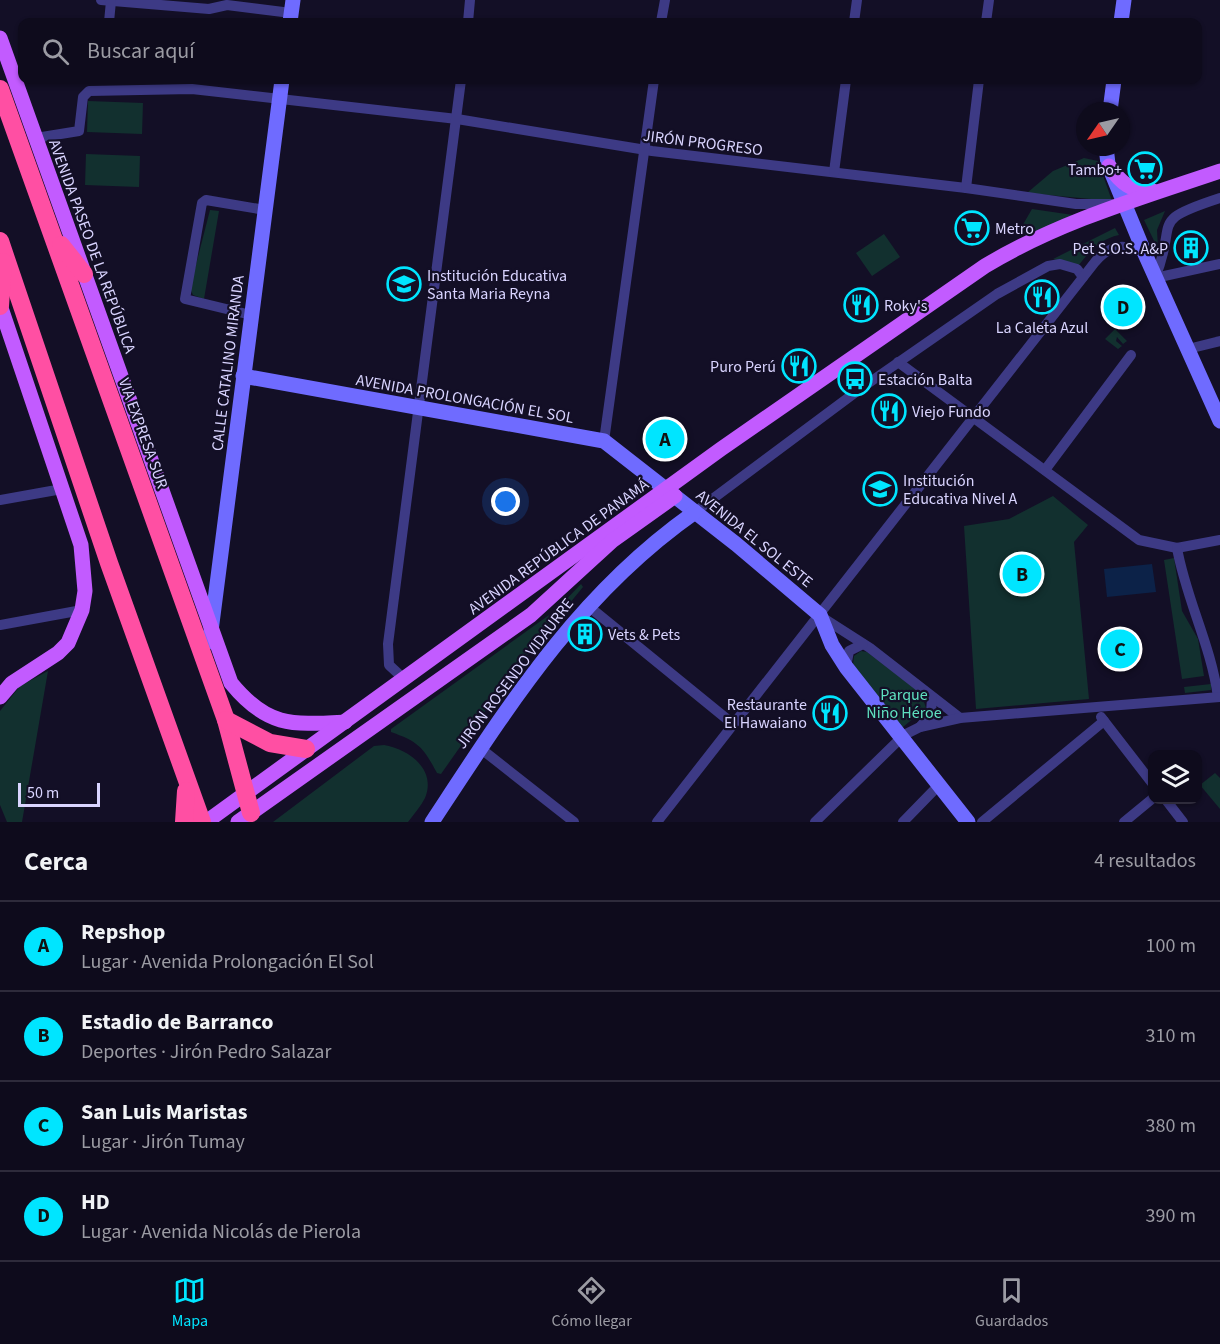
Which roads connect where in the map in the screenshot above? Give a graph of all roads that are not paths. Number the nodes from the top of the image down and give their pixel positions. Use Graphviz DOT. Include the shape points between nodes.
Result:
graph roads {
  1 [pos="470,0"];
  2 [pos="664,0"];
  3 [pos="857,0"];
  4 [pos="989,0"];
  5 [pos="1124,0"];
  6 [pos="106,1"];
  7 [pos="291,12"];
  8 [pos="108,18"];
  9 [pos="468,18"];
  10 [pos="662,18"];
  11 [pos="855,18"];
  12 [pos="987,18"];
  13 [pos="1122,18"];
  14 [pos="0,38"];
  15 [pos="282,84"];
  16 [pos="461,84"];
  17 [pos="653,84"];
  18 [pos="845,84"];
  19 [pos="979,84"];
  20 [pos="1113,84"];
  21 [pos="0,89"];
  22 [pos="280,99"];
  23 [pos="1111,102"];
  24 [pos="457,119"];
  25 [pos="42,137"];
  26 [pos="644,150"];
  27 [pos="1107,156"];
  28 [pos="1109,166"];
  29 [pos="1220,171"];
  30 [pos="834,172"];
  31 [pos="966,188"];
  32 [pos="1170,188"];
  33 [pos="1220,198"];
  34 [pos="1124,203"];
  35 [pos="265,210"];
  36 [pos="51,232"];
  37 [pos="2,246"];
  38 [pos="1145,254"];
  39 [pos="1220,264"];
  40 [pos="84,274"];
  41 [pos="1083,277"];
  42 [pos="1155,278"];
  43 [pos="0,306"];
  44 [pos="251,315"];
  45 [pos="1220,341"];
  46 [pos="1188,349"];
  47 [pos="1131,355"];
  48 [pos="898,362"];
  49 [pos="243,376"];
  50 [pos="419,409"];
  51 [pos="974,416"];
  52 [pos="1220,421"];
  53 [pos="604,441"];
  54 [pos="1045,470"];
  55 [pos="62,489"];
  56 [pos="670,493"];
  57 [pos="0,501"];
  58 [pos="695,512"];
  59 [pos="1220,540"];
  60 [pos="1177,548"];
  61 [pos="587,605"];
  62 [pos="82,610"];
  63 [pos="820,615"];
  64 [pos="0,625"];
  65 [pos="211,631"];
  66 [pos="862,644"];
  67 [pos="200,648"];
  68 [pos="846,667"];
  69 [pos="404,679"];
  70 [pos="0,697"];
  71 [pos="932,697"];
  72 [pos="1219,697"];
  73 [pos="1094,708"];
  74 [pos="960,718"];
  75 [pos="226,720"];
  76 [pos="1104,721"];
  77 [pos="345,722"];
  78 [pos="734,724"];
  79 [pos="920,727"];
  80 [pos="899,738"];
  81 [pos="480,748"];
  82 [pos="306,749"];
  83 [pos="1148,778"];
  84 [pos="186,780"];
  85 [pos="938,786"];
  86 [pos="246,793"];
  87 [pos="1148,802"];
  88 [pos="1169,804"];
  89 [pos="245,817"];
  90 [pos="184,822"];
  91 [pos="202,822"];
  92 [pos="206,822"];
  93 [pos="432,822"];
  94 [pos="574,822"];
  95 [pos="657,822"];
  96 [pos="815,822"];
  97 [pos="903,822"];
  98 [pos="968,822"];
  99 [pos="982,822"];
  100 [pos="1124,822"];
  101 [pos="1183,822"];
  1 -- 9 [label="street"];
  2 -- 10 [label="street"];
  3 -- 11 [label="street"];
  4 -- 12 [label="street"];
  5 -- 13 [label="main road"];
  6 -- 7 [label="street" via="209,9 227,5"];
  6 -- 8 [label="street"];
  14 -- 40 [label="main road, AVENIDA PASEO DE LA REPÚBLICA"];
  15 -- 22 [label="main road, CALLE CATALINO MIRANDA"];
  16 -- 24 [label="street"];
  17 -- 26 [label="street"];
  18 -- 30 [label="street"];
  19 -- 31 [label="street"];
  20 -- 23 [label="main road"];
  21 -- 36 [label="highway, VIA EXPRESA SUR"];
  22 -- 24 [label="street, JIRÓN PROGRESO"];
  22 -- 25 [label="street, JIRÓN PROGRESO" via="192,89 89,91 83,97 79,131"];
  22 -- 35 [label="main road, CALLE CATALINO MIRANDA"];
  24 -- 26 [label="street, JIRÓN PROGRESO"];
  24 -- 50 [label="street"];
  26 -- 30 [label="street, JIRÓN PROGRESO"];
  26 -- 53 [label="street"];
  27 -- 28 [label="main road"];
  28 -- 32 [label="main road" via="1121,182 1137,190"];
  28 -- 34 [label="main road"];
  29 -- 32 [label="main road"];
  30 -- 31 [label="street, JIRÓN PROGRESO"];
  31 -- 34 [label="street, JIRÓN PROGRESO" via="1076,204"];
  32 -- 34 [label="main road, AVENIDA REPÚBLICA DE PANAMÁ"];
  33 -- 42 [label="street" via="1178,213 1170,220"];
  34 -- 38 [label="main road"];
  34 -- 56 [label="main road, AVENIDA REPÚBLICA DE PANAMÁ" via="1010,251 985,266"];
  35 -- 44 [label="main road, CALLE CATALINO MIRANDA"];
  35 -- 44 [label="street" via="206,200 202,203 185,298"];
  36 -- 40 [label="highway"];
  36 -- 67 [label="highway, VIA EXPRESA SUR"];
  37 -- 43 [label="highway"];
  37 -- 84 [label="highway"];
  38 -- 41 [label="street" via="1130,248 1110,248"];
  38 -- 42 [label="main road"];
  39 -- 42 [label="street"];
  40 -- 65 [label="main road, AVENIDA PASEO DE LA REPÚBLICA"];
  41 -- 48 [label="street" via="1077,269 1066,265 1048,266 997,294"];
  41 -- 51 [label="street"];
  42 -- 46 [label="main road"];
  43 -- 55 [label="main road"];
  44 -- 49 [label="main road, CALLE CATALINO MIRANDA"];
  45 -- 46 [label="street"];
  46 -- 52 [label="main road"];
  47 -- 54 [label="street"];
  48 -- 51 [label="street"];
  48 -- 58 [label="street"];
  49 -- 50 [label="main road, AVENIDA PROLONGACIÓN EL SOL"];
  49 -- 65 [label="main road, CALLE CATALINO MIRANDA"];
  50 -- 53 [label="main road, AVENIDA PROLONGACIÓN EL SOL"];
  50 -- 69 [label="street" via="387,659 393,671"];
  51 -- 54 [label="street"];
  51 -- 63 [label="street"];
  53 -- 56 [label="main road, AVENIDA PROLONGACIÓN EL SOL"];
  54 -- 60 [label="street" via="1138,540"];
  55 -- 57 [label="street"];
  55 -- 62 [label="main road" via="85,569"];
  56 -- 58 [label="main road, AVENIDA EL SOL ESTE"];
  56 -- 69 [label="main road, AVENIDA REPÚBLICA DE PANAMÁ"];
  56 -- 89 [label="main road, AVENIDA REPÚBLICA DE PANAMÁ" via="531,615"];
  58 -- 61 [label="main road, JIRÓN ROSENDO VIDAURRE" via="626,567"];
  58 -- 63 [label="main road, AVENIDA EL SOL ESTE"];
  59 -- 60 [label="street"];
  60 -- 72 [label="street" via="1185,589"];
  61 -- 78 [label="street"];
  61 -- 81 [label="main road, JIRÓN ROSENDO VIDAURRE"];
  62 -- 64 [label="street"];
  62 -- 70 [label="main road" via="68,643 12,683"];
  63 -- 66 [label="street, AVENIDA EL SOL ESTE"];
  63 -- 68 [label="main road, AVENIDA EL SOL ESTE"];
  63 -- 78 [label="street"];
  65 -- 67 [label="main road, CALLE CATALINO MIRANDA"];
  65 -- 77 [label="main road, AVENIDA PASEO DE LA REPÚBLICA" via="231,683 260,713 298,723"];
  66 -- 68 [label="street" via="849,651"];
  66 -- 71 [label="street, AVENIDA EL SOL ESTE"];
  67 -- 75 [label="highway, VIA EXPRESA SUR"];
  68 -- 80 [label="main road, AVENIDA EL SOL ESTE"];
  69 -- 77 [label="main road, AVENIDA REPÚBLICA DE PANAMÁ"];
  71 -- 74 [label="street, AVENIDA EL SOL ESTE"];
  71 -- 79 [label="street" via="931,714"];
  72 -- 73 [label="street"];
  73 -- 74 [label="street"];
  73 -- 76 [label="street"];
  74 -- 79 [label="street"];
  75 -- 82 [label="highway" via="270,743"];
  75 -- 86 [label="highway, VIA EXPRESA SUR"];
  76 -- 83 [label="street"];
  76 -- 99 [label="street"];
  77 -- 82 [label="main road, AVENIDA REPÚBLICA DE PANAMÁ"];
  78 -- 95 [label="street"];
  79 -- 80 [label="street"];
  80 -- 85 [label="main road, AVENIDA EL SOL ESTE"];
  80 -- 96 [label="street"];
  81 -- 93 [label="main road, JIRÓN ROSENDO VIDAURRE"];
  81 -- 94 [label="street"];
  82 -- 86 [label="main road, AVENIDA REPÚBLICA DE PANAMÁ"];
  84 -- 90 [label="highway"];
  84 -- 91 [label="highway"];
  85 -- 97 [label="street"];
  85 -- 98 [label="main road, AVENIDA EL SOL ESTE"];
  86 -- 89 [label="highway, VIA EXPRESA SUR"];
  86 -- 92 [label="main road, AVENIDA REPÚBLICA DE PANAMÁ"];
  87 -- 100 [label="street"];
  88 -- 101 [label="street"];
}
